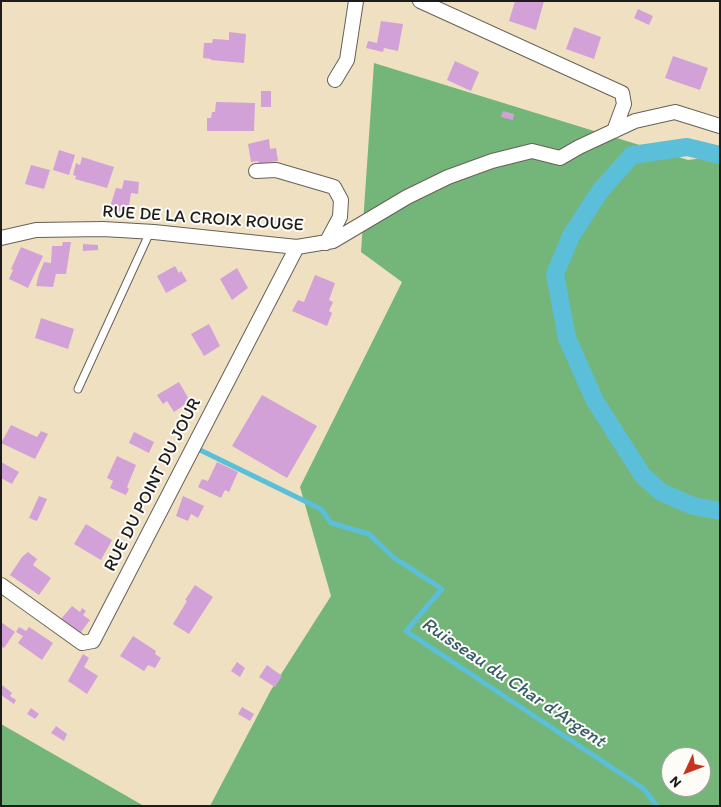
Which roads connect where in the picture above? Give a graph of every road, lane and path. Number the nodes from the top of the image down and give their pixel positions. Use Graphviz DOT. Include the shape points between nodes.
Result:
graph roads {
  1 [pos="356,1"];
  2 [pos="420,1"];
  3 [pos="335,80"];
  4 [pos="720,126"];
  5 [pos="614,131"];
  6 [pos="256,171"];
  7 [pos="150,232"];
  8 [pos="1,238"];
  9 [pos="326,243"];
  10 [pos="298,247"];
  11 [pos="78,389"];
  12 [pos="1,585"];
  1 -- 3 [label="street" via="347,60"];
  2 -- 5 [label="street" via="622,94 624,104"];
  4 -- 5 [label="street, RUE DE LA CROIX ROUGE" via="675,112 635,121"];
  5 -- 9 [label="street, RUE DE LA CROIX ROUGE" via="560,158 532,151 448,176"];
  6 -- 9 [label="street" via="276,170 334,187 341,200 340,217"];
  7 -- 8 [label="street, RUE DE LA CROIX ROUGE" via="36,230"];
  7 -- 10 [label="street, RUE DE LA CROIX ROUGE"];
  7 -- 11 [label="lane"];
  9 -- 10 [label="street, RUE DE LA CROIX ROUGE"];
  10 -- 12 [label="street, RUE DU POINT DU JOUR" via="93,641 82,643"];
}
